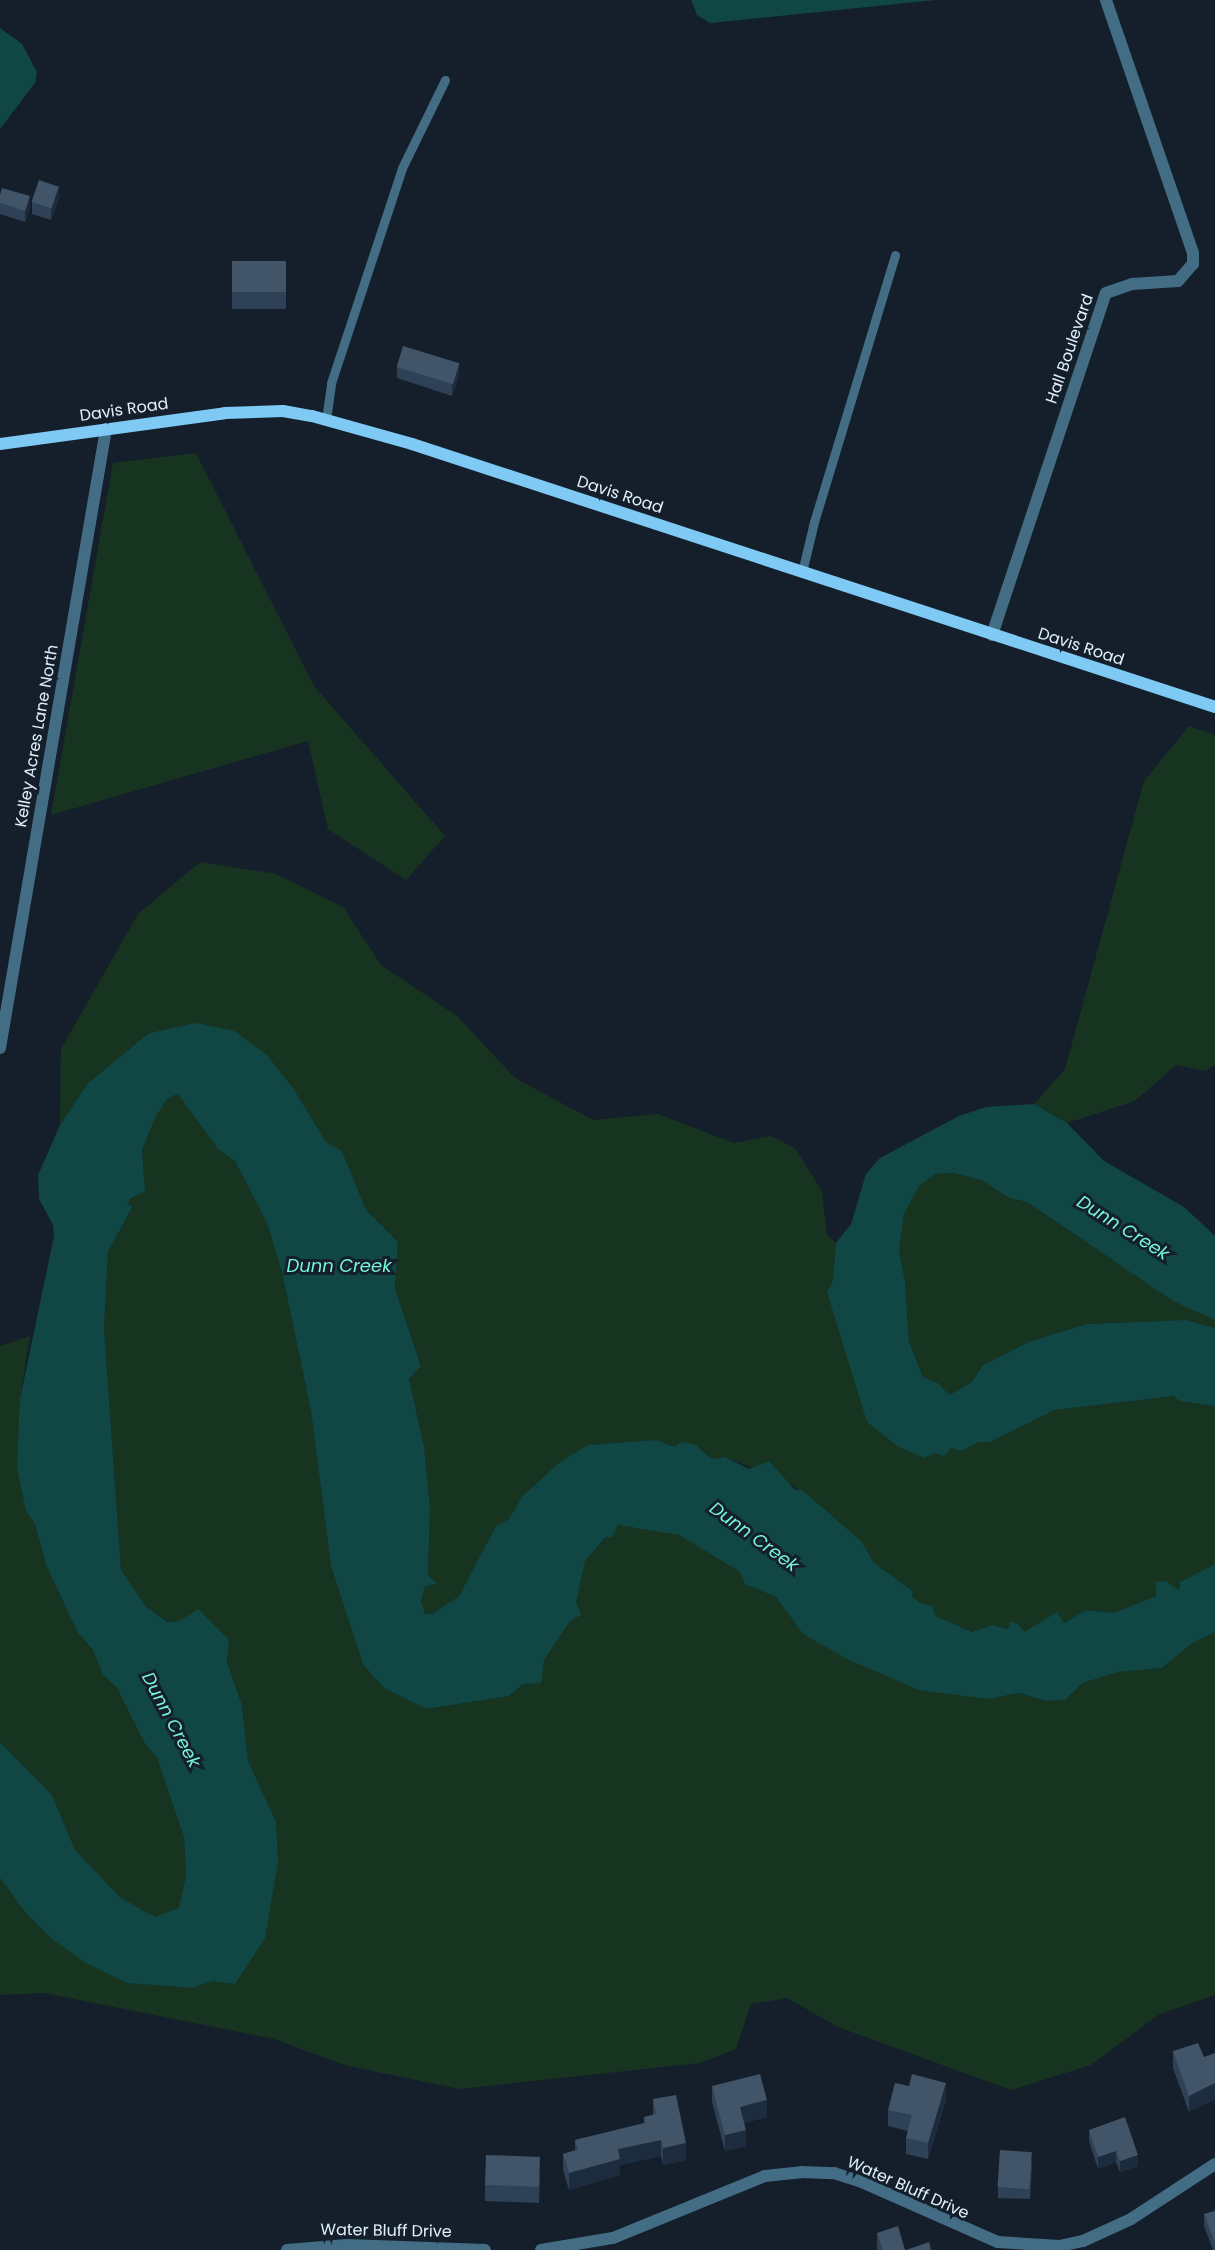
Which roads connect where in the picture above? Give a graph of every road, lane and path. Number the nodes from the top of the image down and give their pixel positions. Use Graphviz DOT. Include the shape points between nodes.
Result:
graph roads {
  1 [pos="1106,0"];
  2 [pos="445,80"];
  3 [pos="895,255"];
  4 [pos="326,420"];
  5 [pos="106,429"];
  6 [pos="0,444"];
  7 [pos="802,573"];
  8 [pos="992,635"];
  9 [pos="1215,707"];
  10 [pos="0,1048"];
  11 [pos="1215,2164"];
  12 [pos="439,2249"];
  13 [pos="287,2250"];
  14 [pos="485,2250"];
  15 [pos="541,2250"];
  1 -- 8 [label="street, Hall Boulevard" via="1193,253 1193,264 1178,281 1132,284 1106,293"];
  2 -- 4 [label="lane" via="402,168 331,383"];
  3 -- 7 [label="lane"];
  4 -- 5 [label="street, Davis Road" via="283,411 254,411"];
  4 -- 7 [label="street, Davis Road" via="412,444"];
  5 -- 6 [label="street, Davis Road"];
  5 -- 10 [label="street, Kelley Acres Lane North"];
  7 -- 8 [label="street, Davis Road"];
  8 -- 9 [label="street, Davis Road"];
  11 -- 15 [label="street, Water Bluff Drive" via="1131,2219 1083,2241 1059,2246 998,2242 864,2183 834,2173 801,2172 765,2176 613,2238"];
  12 -- 13 [label="street, Water Bluff Drive" via="347,2245"];
  12 -- 14 [label="street, Water Bluff Drive"];
}
